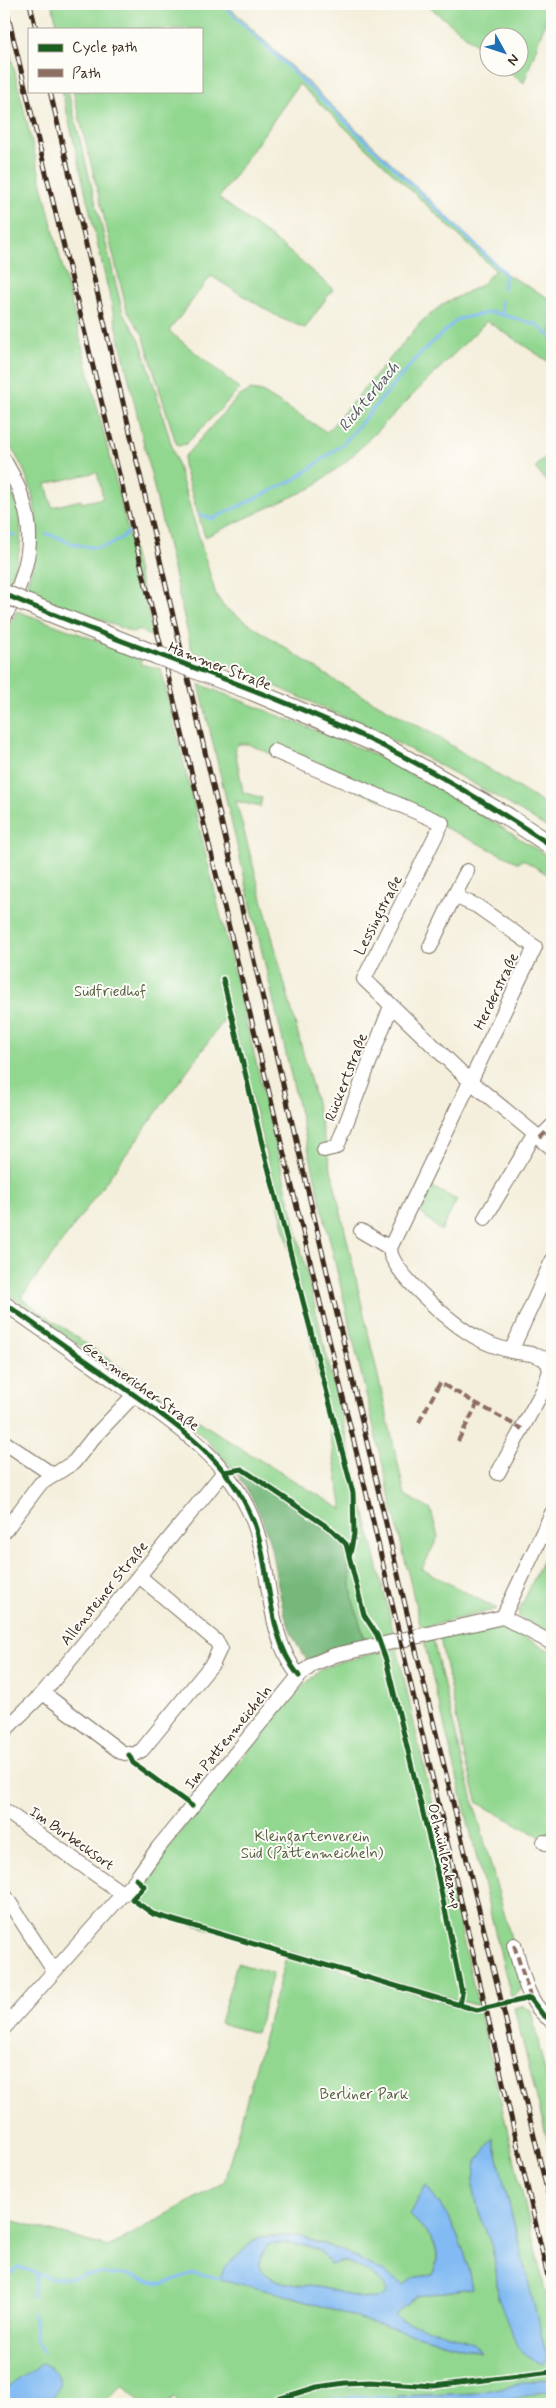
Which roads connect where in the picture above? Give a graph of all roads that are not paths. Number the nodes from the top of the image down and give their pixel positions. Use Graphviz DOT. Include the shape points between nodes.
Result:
graph roads {
  1 [pos="4,460"];
  2 [pos="10,596"];
  3 [pos="4,618"];
  4 [pos="274,751"];
  5 [pos="552,846"];
  6 [pos="466,870"];
  7 [pos="454,896"];
  8 [pos="430,947"];
  9 [pos="391,1006"];
  10 [pos="471,1082"];
  11 [pos="552,1126"];
  12 [pos="537,1136"];
  13 [pos="552,1148"];
  14 [pos="324,1150"];
  15 [pos="484,1218"];
  16 [pos="361,1231"];
  17 [pos="390,1248"];
  18 [pos="552,1261"];
  19 [pos="4,1303"];
  20 [pos="511,1351"];
  21 [pos="134,1395"];
  22 [pos="4,1442"];
  23 [pos="224,1472"];
  24 [pos="498,1473"];
  25 [pos="53,1475"];
  26 [pos="552,1513"];
  27 [pos="4,1532"];
  28 [pos="139,1576"];
  29 [pos="503,1617"];
  30 [pos="552,1643"];
  31 [pos="299,1676"];
  32 [pos="43,1693"];
  33 [pos="4,1731"];
  34 [pos="4,1810"];
  35 [pos="4,1894"];
  36 [pos="122,1894"];
  37 [pos="514,1945"];
  38 [pos="54,1971"];
  39 [pos="552,2021"];
  40 [pos="4,2028"];
  1 -- 3 [label="street" via="25,501 29,548 24,573"];
  2 -- 5 [label="main road, Hammer Straße, bridge" via="383,746 508,817"];
  4 -- 9 [label="street, Lessingstraße" via="442,823 364,979"];
  6 -- 7 [label="street"];
  7 -- 8 [label="street"];
  7 -- 10 [label="street, Herderstraße" via="477,906 535,947"];
  9 -- 10 [label="street, Lessingstraße"];
  9 -- 14 [label="street, Rückertstraße" via="337,1147"];
  10 -- 12 [label="street, Lessingstraße"];
  10 -- 17 [label="street"];
  11 -- 12 [label="street"];
  12 -- 13 [label="street, Lessingstraße"];
  12 -- 15 [label="street"];
  16 -- 17 [label="street"];
  17 -- 20 [label="street" via="404,1275 456,1323 478,1339"];
  18 -- 20 [label="street"];
  19 -- 21 [label="street, Gemmericher Straße"];
  20 -- 24 [label="street" via="543,1358 550,1371"];
  21 -- 23 [label="street, Gemmericher Straße" via="196,1441"];
  21 -- 25 [label="street" via="74,1462"];
  22 -- 25 [label="street"];
  23 -- 28 [label="street, Allensteiner Straße"];
  23 -- 31 [label="street, Gemmericher Straße" via="245,1502 261,1542 279,1640 287,1661"];
  25 -- 27 [label="street" via="40,1484"];
  26 -- 29 [label="street"];
  28 -- 32 [label="street, Allensteiner Straße"];
  28 -- 32 [label="street" via="216,1641 220,1648 213,1663 142,1750 134,1755 121,1752"];
  29 -- 30 [label="street"];
  29 -- 31 [label="street, Im Pattenmeicheln" via="335,1655 313,1664"];
  31 -- 36 [label="street, Im Pattenmeicheln"];
  32 -- 33 [label="street, Allensteiner Straße"];
  34 -- 36 [label="street, Im Burbecksort"];
  35 -- 38 [label="street"];
  36 -- 38 [label="street, Im Pattenmeicheln"];
  37 -- 39 [label="street" via="530,1998"];
  38 -- 40 [label="street, Im Pattenmeicheln"];
}
